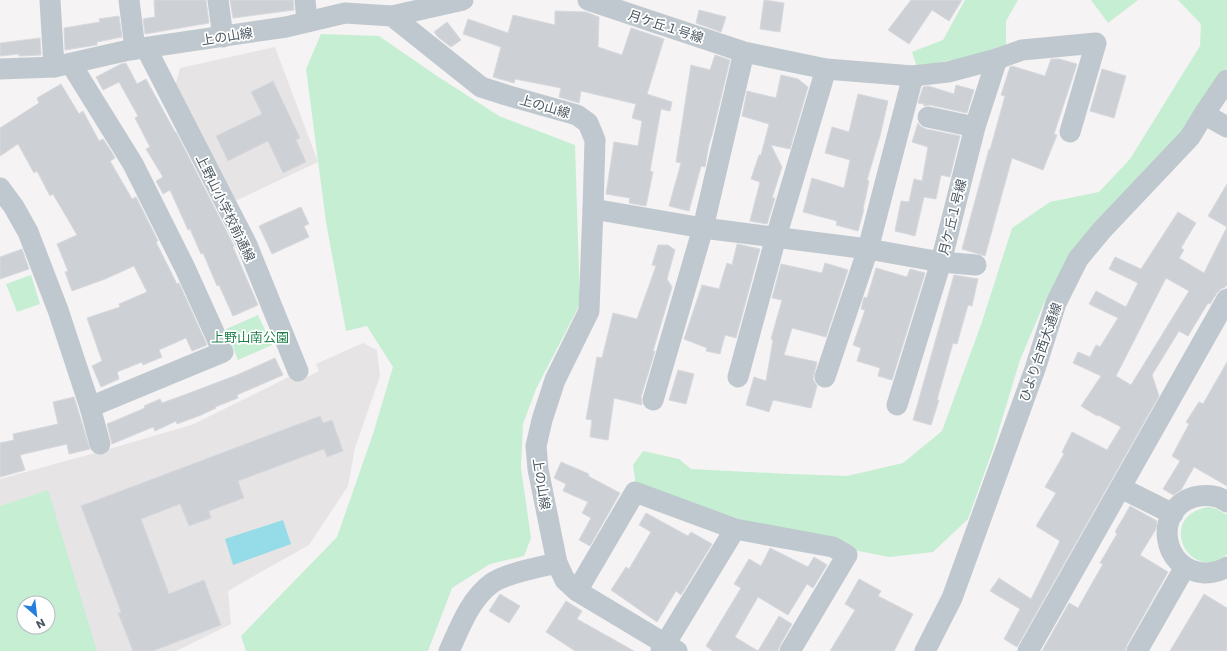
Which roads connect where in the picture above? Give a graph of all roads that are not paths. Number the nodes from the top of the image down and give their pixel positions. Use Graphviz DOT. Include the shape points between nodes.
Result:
graph roads {
  1 [pos="50,0"];
  2 [pos="129,0"];
  3 [pos="218,0"];
  4 [pos="305,0"];
  5 [pos="463,0"];
  6 [pos="588,0"];
  7 [pos="391,8"];
  8 [pos="307,21"];
  9 [pos="223,37"];
  10 [pos="140,48"];
  11 [pos="744,52"];
  12 [pos="997,59"];
  13 [pos="62,65"];
  14 [pos="826,68"];
  15 [pos="0,69"];
  16 [pos="913,76"];
  17 [pos="1227,80"];
  18 [pos="1204,114"];
  19 [pos="928,117"];
  20 [pos="975,127"];
  21 [pos="1227,127"];
  22 [pos="1070,132"];
  23 [pos="0,188"];
  24 [pos="594,209"];
  25 [pos="7,212"];
  26 [pos="703,228"];
  27 [pos="776,237"];
  28 [pos="868,248"];
  29 [pos="941,262"];
  30 [pos="976,265"];
  31 [pos="1227,299"];
  32 [pos="298,372"];
  33 [pos="738,377"];
  34 [pos="825,377"];
  35 [pos="653,400"];
  36 [pos="897,405"];
  37 [pos="90,407"];
  38 [pos="100,444"];
  39 [pos="1121,488"];
  40 [pos="1226,498"];
  41 [pos="1172,514"];
  42 [pos="735,529"];
  43 [pos="557,563"];
  44 [pos="1184,567"];
  45 [pos="1227,567"];
  46 [pos="577,591"];
  47 [pos="668,649"];
  48 [pos="450,651"];
  49 [pos="790,651"];
  50 [pos="925,651"];
  51 [pos="1028,651"];
  52 [pos="1137,651"];
  1 -- 13 [label="street"];
  2 -- 10 [label="street"];
  3 -- 9 [label="street"];
  4 -- 8 [label="street"];
  5 -- 7 [label="street"];
  6 -- 11 [label="street, 月ケ丘１号線"];
  7 -- 8 [label="street, 上の山線" via="345,13"];
  7 -- 24 [label="street, 上の山線" via="481,87 577,115 588,123 595,140"];
  8 -- 9 [label="street, 上の山線"];
  9 -- 10 [label="street, 上の山線"];
  10 -- 13 [label="street, 上の山線"];
  10 -- 32 [label="street, 上野山小学校前通線" via="247,245"];
  11 -- 14 [label="street, 月ケ丘１号線"];
  11 -- 26 [label="street"];
  12 -- 16 [label="street, 月ケ丘１号線" via="948,72"];
  12 -- 20 [label="street, 月ケ丘１号線"];
  12 -- 22 [label="street" via="1022,50 1096,43"];
  13 -- 15 [label="street, 上の山線"];
  13 -- 37 [label="street" via="133,164 223,352"];
  14 -- 16 [label="street, 月ケ丘１号線"];
  14 -- 27 [label="street"];
  16 -- 28 [label="street"];
  17 -- 18 [label="street, ひより台西大通線"];
  18 -- 21 [label="street"];
  18 -- 50 [label="street, ひより台西大通線" via="1190,137 1078,259 1056,303 1035,369 952,598"];
  19 -- 20 [label="street"];
  20 -- 29 [label="street, 月ケ丘１号線"];
  23 -- 25 [label="street"];
  24 -- 26 [label="street, 月ケ丘１号線"];
  24 -- 43 [label="street, 上の山線" via="589,311 556,380 536,446 538,469"];
  25 -- 37 [label="street" via="28,232 56,303"];
  26 -- 27 [label="street, 月ケ丘１号線"];
  26 -- 35 [label="street"];
  27 -- 28 [label="street, 月ケ丘１号線"];
  27 -- 33 [label="street"];
  28 -- 29 [label="street, 月ケ丘１号線"];
  28 -- 34 [label="street"];
  29 -- 30 [label="street"];
  29 -- 36 [label="street"];
  31 -- 39 [label="street"];
  37 -- 38 [label="street"];
  39 -- 41 [label="street"];
  39 -- 51 [label="street"];
  40 -- 41 [label="street" via="1201,495 1180,505"];
  41 -- 44 [label="street" via="1168,525 1169,549"];
  42 -- 46 [label="street" via="635,492"];
  42 -- 47 [label="street"];
  42 -- 49 [label="street" via="833,547 847,555"];
  43 -- 46 [label="street, 上の山線" via="565,580"];
  43 -- 48 [label="street" via="492,582 477,597 464,618"];
  44 -- 45 [label="street" via="1210,573"];
  44 -- 52 [label="street"];
  46 -- 47 [label="street, 上の山線"];
}
